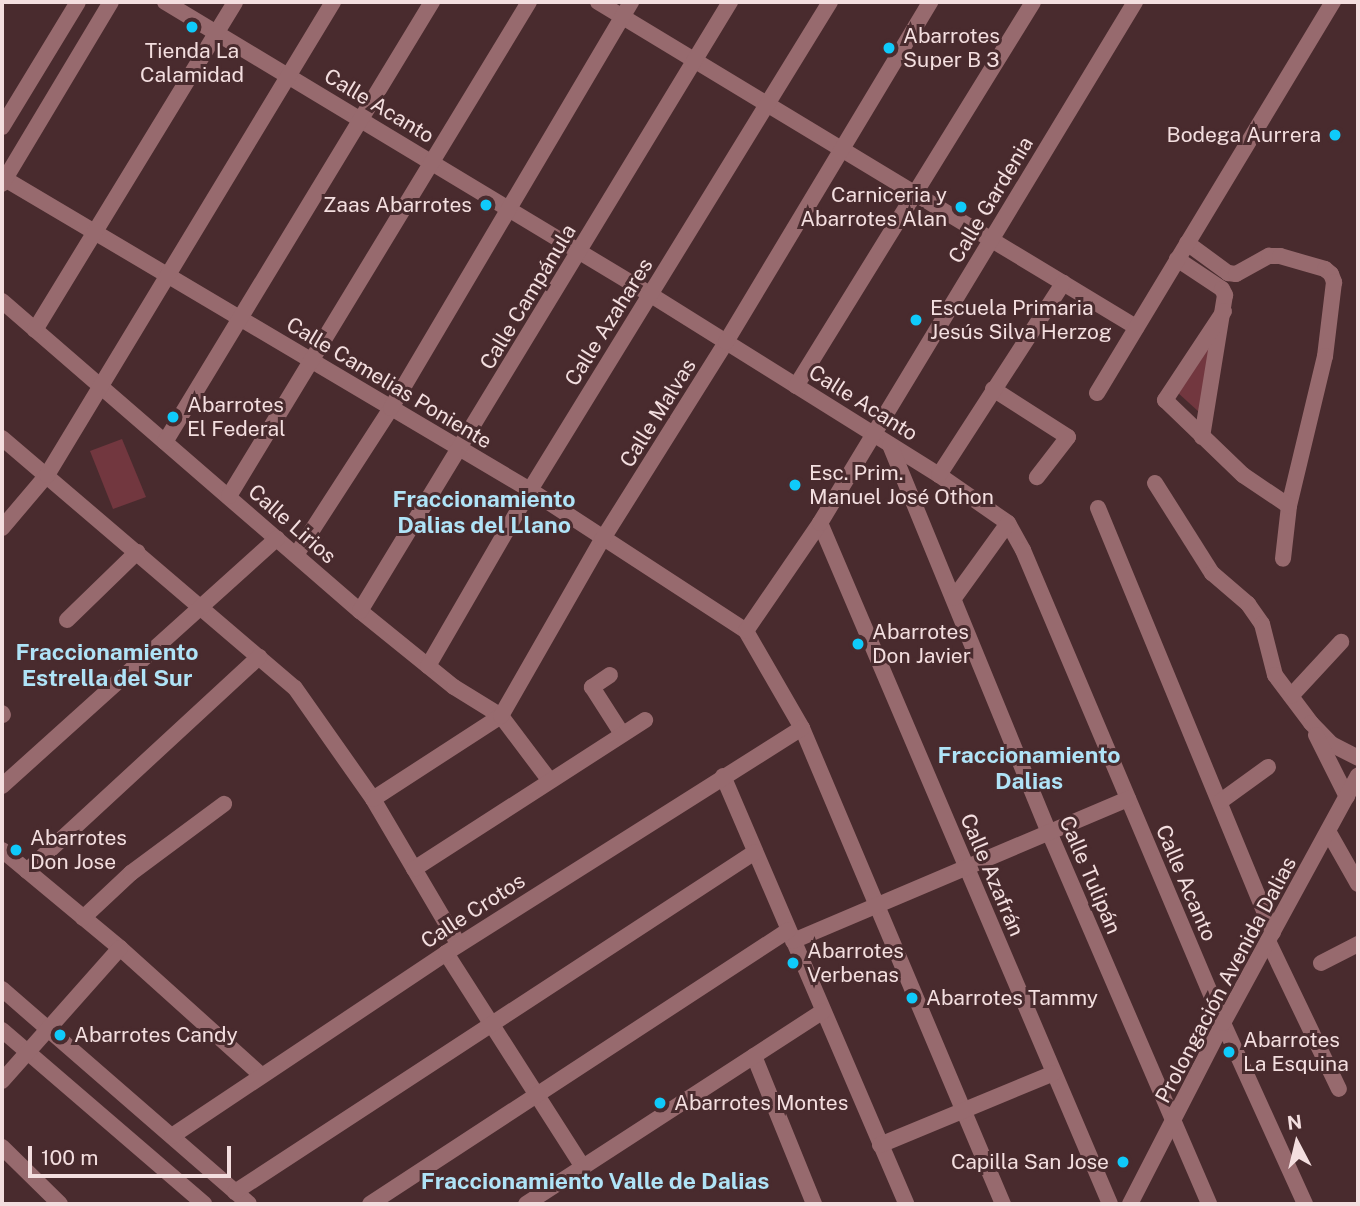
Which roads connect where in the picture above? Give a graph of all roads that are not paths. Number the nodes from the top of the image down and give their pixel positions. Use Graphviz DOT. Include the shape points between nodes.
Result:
graph roads {
  1 [pos="78,2"];
  2 [pos="111,2"];
  3 [pos="165,2"];
  4 [pos="235,2"];
  5 [pos="333,2"];
  6 [pos="432,2"];
  7 [pos="529,2"];
  8 [pos="598,2"];
  9 [pos="631,2"];
  10 [pos="730,2"];
  11 [pos="830,2"];
  12 [pos="930,2"];
  13 [pos="1033,2"];
  14 [pos="1135,2"];
  15 [pos="1328,3"];
  16 [pos="622,16"];
  17 [pos="216,32"];
  18 [pos="694,60"];
  19 [pos="288,76"];
  20 [pos="767,104"];
  21 [pos="361,120"];
  22 [pos="2,127"];
  23 [pos="842,149"];
  24 [pos="432,162"];
  25 [pos="3,182"];
  26 [pos="915,193"];
  27 [pos="508,208"];
  28 [pos="93,232"];
  29 [pos="991,239"];
  30 [pos="1187,243"];
  31 [pos="580,251"];
  32 [pos="1177,260"];
  33 [pos="167,276"];
  34 [pos="1063,283"];
  35 [pos="651,295"];
  36 [pos="2,301"];
  37 [pos="1224,311"];
  38 [pos="240,319"];
  39 [pos="1136,327"];
  40 [pos="35,330"];
  41 [pos="726,342"];
  42 [pos="311,361"];
  43 [pos="796,386"];
  44 [pos="99,387"];
  45 [pos="993,389"];
  46 [pos="1097,393"];
  47 [pos="391,408"];
  48 [pos="874,434"];
  49 [pos="1202,437"];
  50 [pos="2,438"];
  51 [pos="165,442"];
  52 [pos="890,445"];
  53 [pos="461,449"];
  54 [pos="47,475"];
  55 [pos="939,475"];
  56 [pos="1037,477"];
  57 [pos="1155,483"];
  58 [pos="530,490"];
  59 [pos="229,496"];
  60 [pos="1289,506"];
  61 [pos="1098,509"];
  62 [pos="820,523"];
  63 [pos="1008,523"];
  64 [pos="2,528"];
  65 [pos="276,538"];
  66 [pos="602,540"];
  67 [pos="137,552"];
  68 [pos="296,555"];
  69 [pos="1283,559"];
  70 [pos="954,597"];
  71 [pos="201,607"];
  72 [pos="360,611"];
  73 [pos="67,620"];
  74 [pos="746,631"];
  75 [pos="1341,642"];
  76 [pos="259,657"];
  77 [pos="428,666"];
  78 [pos="610,675"];
  79 [pos="1291,696"];
  80 [pos="501,716"];
  81 [pos="645,720"];
  82 [pos="1311,723"];
  83 [pos="802,728"];
  84 [pos="622,734"];
  85 [pos="1358,758"];
  86 [pos="1268,767"];
  87 [pos="1358,775"];
  88 [pos="723,776"];
  89 [pos="550,781"];
  90 [pos="2,786"];
  91 [pos="1346,797"];
  92 [pos="373,799"];
  93 [pos="1128,799"];
  94 [pos="1221,801"];
  95 [pos="224,804"];
  96 [pos="1328,831"];
  97 [pos="1049,832"];
  98 [pos="2,850"];
  99 [pos="755,852"];
  100 [pos="1352,857"];
  101 [pos="966,868"];
  102 [pos="414,869"];
  103 [pos="27,871"];
  104 [pos="1358,884"];
  105 [pos="877,906"];
  106 [pos="83,918"];
  107 [pos="791,936"];
  108 [pos="1270,937"];
  109 [pos="1358,944"];
  110 [pos="120,948"];
  111 [pos="452,949"];
  112 [pos="1321,963"];
  113 [pos="2,989"];
  114 [pos="823,1011"];
  115 [pos="493,1023"];
  116 [pos="1223,1023"];
  117 [pos="48,1028"];
  118 [pos="2,1030"];
  119 [pos="28,1052"];
  120 [pos="754,1056"];
  121 [pos="1054,1073"];
  122 [pos="261,1075"];
  123 [pos="2,1081"];
  124 [pos="1339,1089"];
  125 [pos="538,1094"];
  126 [pos="963,1110"];
  127 [pos="147,1115"];
  128 [pos="1174,1122"];
  129 [pos="172,1136"];
  130 [pos="128,1138"];
  131 [pos="880,1144"];
  132 [pos="2,1147"];
  133 [pos="583,1167"];
  134 [pos="235,1192"];
  135 [pos="60,1204"];
  136 [pos="204,1204"];
  137 [pos="249,1204"];
  138 [pos="370,1204"];
  139 [pos="526,1204"];
  140 [pos="814,1204"];
  141 [pos="906,1204"];
  142 [pos="1003,1204"];
  143 [pos="1110,1204"];
  144 [pos="1130,1204"];
  145 [pos="1209,1204"];
  146 [pos="1304,1204"];
  1 -- 22 [label="street"];
  2 -- 25 [label="street"];
  3 -- 17 [label="street, Calle Acanto"];
  4 -- 17 [label="street"];
  5 -- 19 [label="street"];
  6 -- 21 [label="street"];
  7 -- 24 [label="street"];
  8 -- 16 [label="street"];
  9 -- 16 [label="street"];
  10 -- 18 [label="street, Calle Campánula"];
  11 -- 20 [label="street, Calle Azahares"];
  12 -- 23 [label="street, Calle Malvas"];
  13 -- 26 [label="street"];
  14 -- 29 [label="street, Calle Gardenia"];
  15 -- 30 [label="street"];
  16 -- 18 [label="street"];
  16 -- 27 [label="street"];
  17 -- 19 [label="street, Calle Acanto"];
  17 -- 28 [label="street"];
  18 -- 20 [label="street"];
  18 -- 31 [label="street, Calle Campánula"];
  19 -- 21 [label="street, Calle Acanto"];
  19 -- 33 [label="street"];
  20 -- 23 [label="street"];
  20 -- 35 [label="street, Calle Azahares"];
  21 -- 24 [label="street, Calle Acanto"];
  21 -- 38 [label="street"];
  23 -- 26 [label="street"];
  23 -- 41 [label="street, Calle Malvas"];
  24 -- 27 [label="street, Calle Acanto"];
  24 -- 42 [label="street"];
  25 -- 28 [label="street, Calle Camelias Poniente"];
  26 -- 29 [label="street"];
  26 -- 43 [label="street"];
  27 -- 31 [label="street, Calle Acanto"];
  27 -- 47 [label="street"];
  28 -- 33 [label="street, Calle Camelias Poniente"];
  28 -- 40 [label="street"];
  29 -- 34 [label="street"];
  29 -- 48 [label="street, Calle Gardenia"];
  30 -- 32 [label="street"];
  30 -- 60 [label="street" via="1236,274 1269,256 1331,274 1334,282 1325,356"];
  31 -- 35 [label="street, Calle Acanto"];
  31 -- 53 [label="street, Calle Campánula"];
  32 -- 37 [label="street" via="1222,289"];
  32 -- 39 [label="street"];
  33 -- 38 [label="street, Calle Camelias Poniente"];
  33 -- 44 [label="street"];
  34 -- 39 [label="street"];
  34 -- 45 [label="street"];
  35 -- 41 [label="street, Calle Acanto"];
  35 -- 58 [label="street, Calle Azahares"];
  36 -- 40 [label="street, Calle Lirios"];
  37 -- 49 [label="street"];
  37 -- 49 [label="street" via="1165,400"];
  38 -- 42 [label="street, Calle Camelias Poniente"];
  38 -- 51 [label="street"];
  39 -- 46 [label="street"];
  40 -- 44 [label="street, Calle Lirios"];
  41 -- 43 [label="street, Calle Acanto"];
  41 -- 66 [label="street, Calle Malvas"];
  42 -- 47 [label="street, Calle Camelias Poniente"];
  42 -- 59 [label="street"];
  43 -- 48 [label="street, Calle Acanto"];
  44 -- 51 [label="street, Calle Lirios"];
  44 -- 54 [label="street"];
  45 -- 55 [label="street"];
  45 -- 56 [label="street" via="1068,437"];
  47 -- 53 [label="street, Calle Camelias Poniente"];
  47 -- 68 [label="street"];
  48 -- 52 [label="street, Calle Acanto"];
  48 -- 62 [label="street, Calle Gardenia"];
  49 -- 60 [label="street" via="1243,475"];
  50 -- 54 [label="street"];
  51 -- 59 [label="street, Calle Lirios"];
  52 -- 55 [label="street, Calle Acanto"];
  52 -- 70 [label="street, Calle Tulipán"];
  53 -- 58 [label="street, Calle Camelias Poniente"];
  53 -- 72 [label="street, Calle Campánula"];
  54 -- 64 [label="street"];
  54 -- 67 [label="street"];
  55 -- 63 [label="street, Calle Acanto"];
  57 -- 79 [label="street" via="1212,573 1248,604 1262,624 1270,662"];
  58 -- 66 [label="street, Calle Camelias Poniente"];
  58 -- 77 [label="street, Calle Azahares"];
  59 -- 65 [label="street, Calle Lirios"];
  60 -- 69 [label="street"];
  61 -- 94 [label="street"];
  62 -- 74 [label="street, Calle Gardenia"];
  62 -- 101 [label="street, Calle Azafrán"];
  63 -- 70 [label="street"];
  63 -- 93 [label="street, Calle Acanto"];
  65 -- 68 [label="street, Calle Lirios"];
  65 -- 71 [label="street"];
  66 -- 74 [label="street, Calle Camelias Poniente"];
  66 -- 80 [label="street, Calle Malvas"];
  67 -- 71 [label="street"];
  67 -- 73 [label="street"];
  68 -- 72 [label="street, Calle Lirios"];
  70 -- 97 [label="street, Calle Tulipán"];
  71 -- 76 [label="street"];
  71 -- 90 [label="street"];
  72 -- 77 [label="street, Calle Lirios"];
  74 -- 83 [label="street"];
  75 -- 79 [label="street"];
  76 -- 92 [label="street" via="295,688"];
  76 -- 103 [label="street"];
  77 -- 80 [label="street, Calle Lirios"];
  78 -- 84 [label="street" via="592,687"];
  79 -- 82 [label="street"];
  80 -- 89 [label="street, Calle Lirios"];
  80 -- 92 [label="street, Calle Malvas"];
  81 -- 84 [label="street"];
  82 -- 85 [label="street" via="1339,750"];
  82 -- 91 [label="street"];
  83 -- 88 [label="street, Calle Crotos"];
  83 -- 105 [label="street"];
  84 -- 89 [label="street"];
  86 -- 94 [label="street"];
  87 -- 91 [label="street, Prolongación Avenida Dalias"];
  88 -- 99 [label="street"];
  88 -- 111 [label="street, Calle Crotos"];
  89 -- 102 [label="street"];
  91 -- 96 [label="street, Prolongación Avenida Dalias"];
  92 -- 102 [label="street"];
  93 -- 97 [label="street"];
  93 -- 116 [label="street, Calle Acanto"];
  94 -- 108 [label="street"];
  95 -- 106 [label="street" via="131,873"];
  96 -- 100 [label="street"];
  96 -- 108 [label="street, Prolongación Avenida Dalias"];
  97 -- 101 [label="street"];
  97 -- 128 [label="street, Calle Tulipán"];
  98 -- 103 [label="street"];
  99 -- 107 [label="street"];
  99 -- 115 [label="street"];
  100 -- 104 [label="street"];
  101 -- 105 [label="street"];
  101 -- 121 [label="street, Calle Azafrán"];
  102 -- 111 [label="street"];
  103 -- 106 [label="street"];
  105 -- 107 [label="street"];
  105 -- 126 [label="street"];
  106 -- 110 [label="street"];
  107 -- 114 [label="street"];
  107 -- 125 [label="street"];
  108 -- 116 [label="street, Prolongación Avenida Dalias"];
  108 -- 124 [label="street"];
  109 -- 112 [label="street"];
  110 -- 117 [label="street"];
  110 -- 122 [label="street"];
  111 -- 115 [label="street"];
  111 -- 122 [label="street, Calle Crotos"];
  113 -- 117 [label="street"];
  114 -- 120 [label="street"];
  114 -- 131 [label="street"];
  115 -- 125 [label="street"];
  115 -- 134 [label="street"];
  116 -- 128 [label="street, Prolongación Avenida Dalias"];
  116 -- 146 [label="street, Calle Acanto"];
  117 -- 119 [label="street"];
  117 -- 127 [label="street"];
  118 -- 119 [label="street"];
  119 -- 123 [label="street"];
  119 -- 130 [label="street"];
  120 -- 133 [label="street"];
  120 -- 140 [label="street"];
  121 -- 126 [label="street"];
  121 -- 143 [label="street, Calle Azafrán"];
  122 -- 129 [label="street, Calle Crotos"];
  125 -- 133 [label="street"];
  125 -- 138 [label="street"];
  126 -- 131 [label="street"];
  126 -- 142 [label="street"];
  127 -- 129 [label="street"];
  127 -- 130 [label="street"];
  128 -- 144 [label="street, Prolongación Avenida Dalias"];
  128 -- 145 [label="street, Calle Tulipán"];
  129 -- 134 [label="street"];
  130 -- 136 [label="street"];
  131 -- 141 [label="street"];
  132 -- 135 [label="street"];
  133 -- 139 [label="street"];
  134 -- 137 [label="street"];
}
